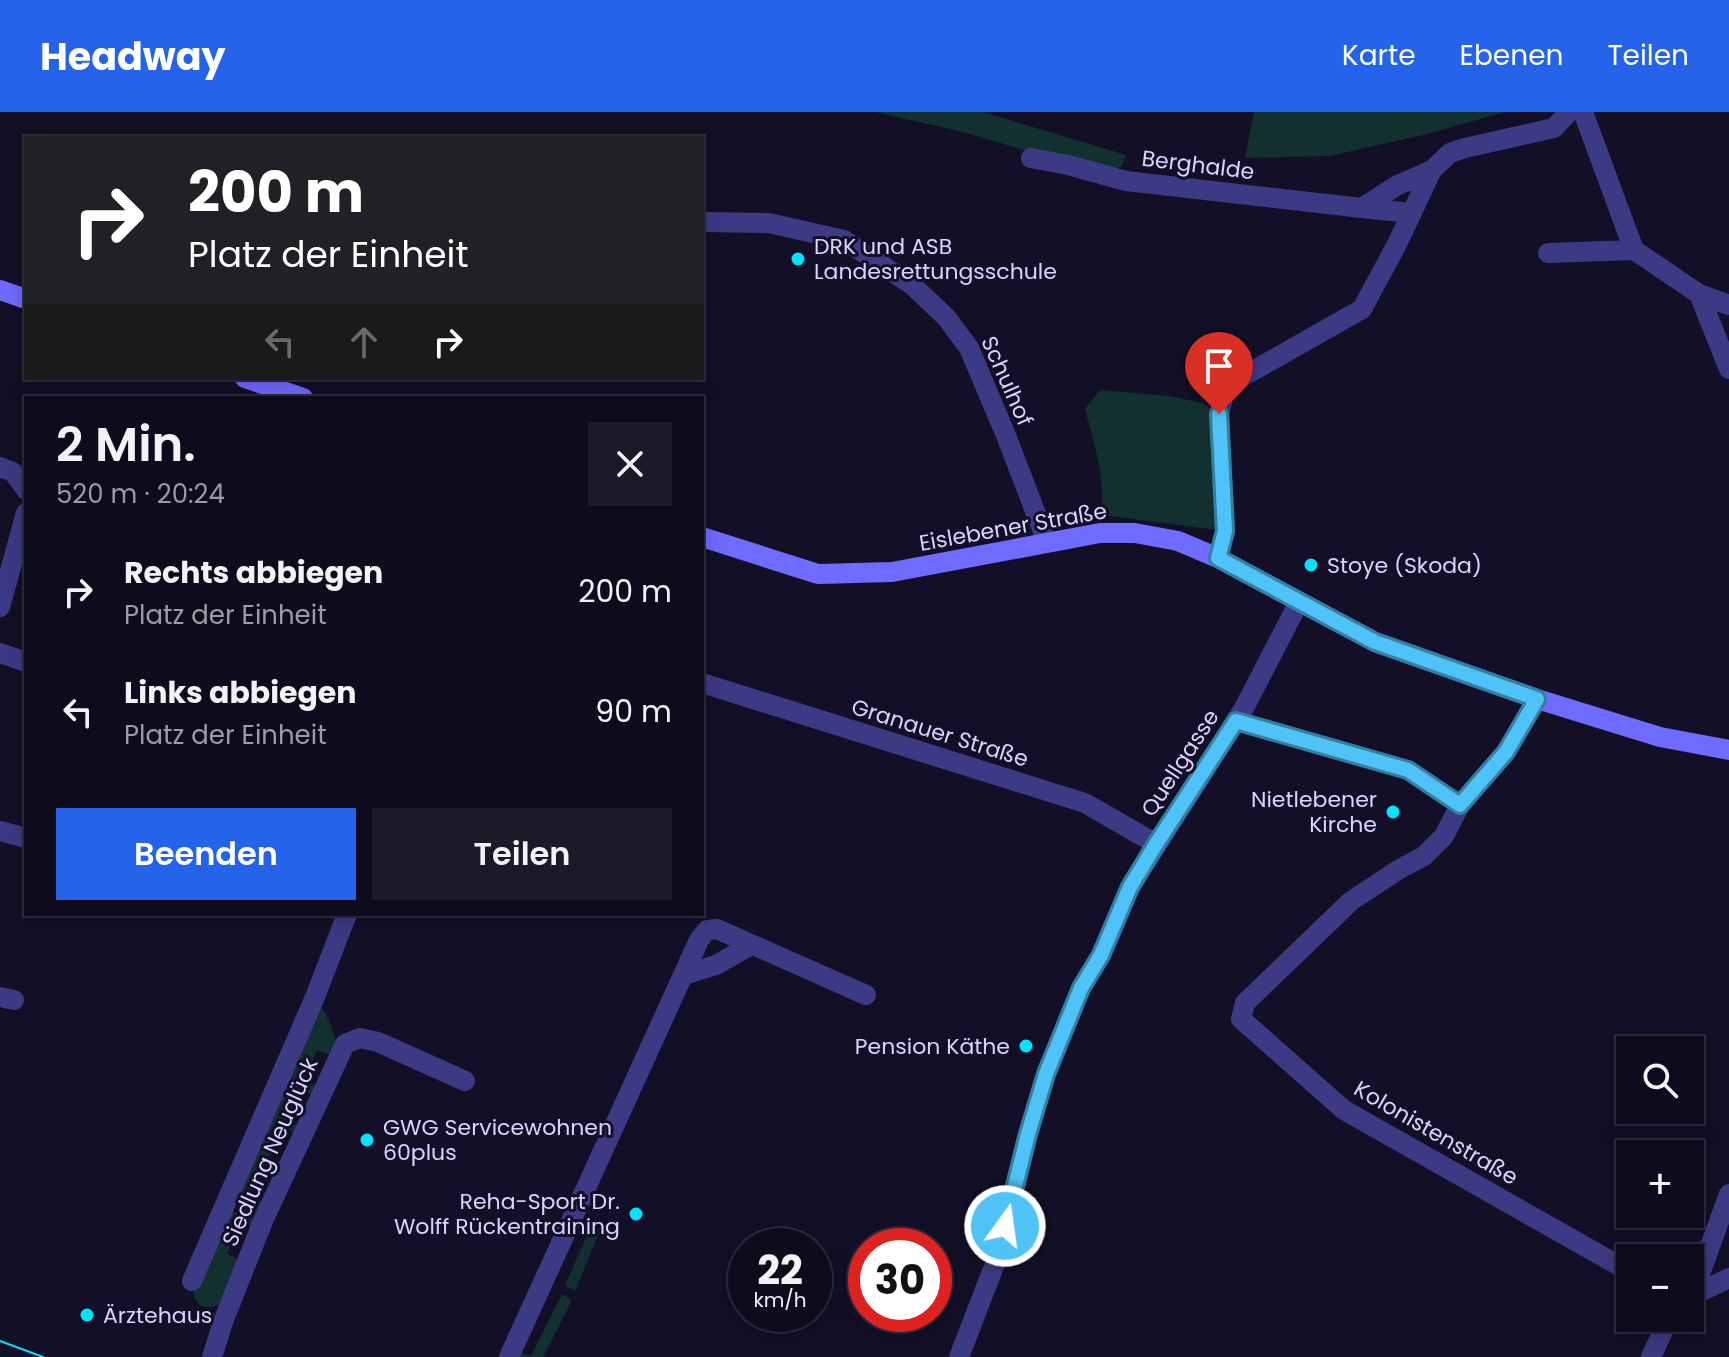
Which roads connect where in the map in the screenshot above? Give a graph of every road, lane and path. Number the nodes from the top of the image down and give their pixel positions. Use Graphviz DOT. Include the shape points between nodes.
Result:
graph roads {
  1 [pos="1569,112"];
  2 [pos="1583,112"];
  3 [pos="1031,158"];
  4 [pos="1432,170"];
  5 [pos="1362,208"];
  6 [pos="1412,213"];
  7 [pos="704,222"];
  8 [pos="1634,250"];
  9 [pos="1548,253"];
  10 [pos="0,292"];
  11 [pos="1699,294"];
  12 [pos="24,298"];
  13 [pos="1729,305"];
  14 [pos="1729,369"];
  15 [pos="251,380"];
  16 [pos="297,396"];
  17 [pos="0,467"];
  18 [pos="24,487"];
  19 [pos="24,520"];
  20 [pos="704,538"];
  21 [pos="1047,542"];
  22 [pos="1218,558"];
  23 [pos="1299,602"];
  24 [pos="0,607"];
  25 [pos="0,653"];
  26 [pos="24,661"];
  27 [pos="704,684"];
  28 [pos="1537,699"];
  29 [pos="1240,716"];
  30 [pos="1729,750"];
  31 [pos="1460,805"];
  32 [pos="0,831"];
  33 [pos="24,837"];
  34 [pos="1156,844"];
  35 [pos="346,916"];
  36 [pos="751,945"];
  37 [pos="684,975"];
  38 [pos="866,995"];
  39 [pos="465,1081"];
  40 [pos="1729,1194"];
  41 [pos="1704,1261"];
  42 [pos="1616,1264"];
  43 [pos="1729,1278"];
  44 [pos="192,1281"];
  45 [pos="1704,1290"];
  46 [pos="1663,1332"];
  47 [pos="212,1357"];
  48 [pos="509,1357"];
  49 [pos="959,1357"];
  50 [pos="1651,1357"];
  1 -- 4 [label="street" via="1554,128 1450,153"];
  2 -- 8 [label="street"];
  3 -- 5 [label="street, Berghalde" via="1126,181"];
  4 -- 5 [label="street"];
  4 -- 6 [label="street"];
  5 -- 6 [label="street, Berghalde"];
  6 -- 22 [label="street" via="1362,309 1242,377 1224,395 1219,414 1225,531"];
  7 -- 21 [label="street, Schulhof" via="769,223 844,240 912,285 969,348"];
  8 -- 9 [label="street"];
  8 -- 11 [label="street"];
  10 -- 12 [label="street"];
  11 -- 13 [label="street"];
  11 -- 14 [label="street"];
  15 -- 16 [label="street"];
  17 -- 18 [label="street" via="13,472"];
  19 -- 24 [label="street"];
  20 -- 21 [label="street, Eislebener Straße" via="818,574 892,572"];
  21 -- 22 [label="street, Eislebener Straße" via="1135,533 1178,541"];
  22 -- 23 [label="street, Eislebener Straße"];
  23 -- 28 [label="street, Eislebener Straße" via="1375,642"];
  23 -- 29 [label="street, Quellgasse"];
  25 -- 26 [label="street"];
  27 -- 34 [label="street, Granauer Straße" via="1085,803"];
  28 -- 30 [label="street, Eislebener Straße" via="1660,737"];
  28 -- 31 [label="street" via="1506,752"];
  29 -- 31 [label="street" via="1408,770"];
  29 -- 34 [label="street, Quellgasse"];
  31 -- 42 [label="street, Kolonistenstraße" via="1444,836 1424,856 1351,901 1245,1003 1241,1019 1344,1110"];
  32 -- 33 [label="street"];
  34 -- 49 [label="street, Quellgasse" via="1081,988 1046,1074 998,1256"];
  35 -- 44 [label="street, Siedlung Neuglück"];
  36 -- 37 [label="street"];
  36 -- 37 [label="street" via="717,929 707,930"];
  36 -- 38 [label="street"];
  37 -- 48 [label="street"];
  39 -- 47 [label="street, Siedlung Neuglück" via="378,1042 360,1038 345,1044 259,1230"];
  40 -- 41 [label="street"];
  43 -- 45 [label="street"];
  46 -- 50 [label="street"];
}
